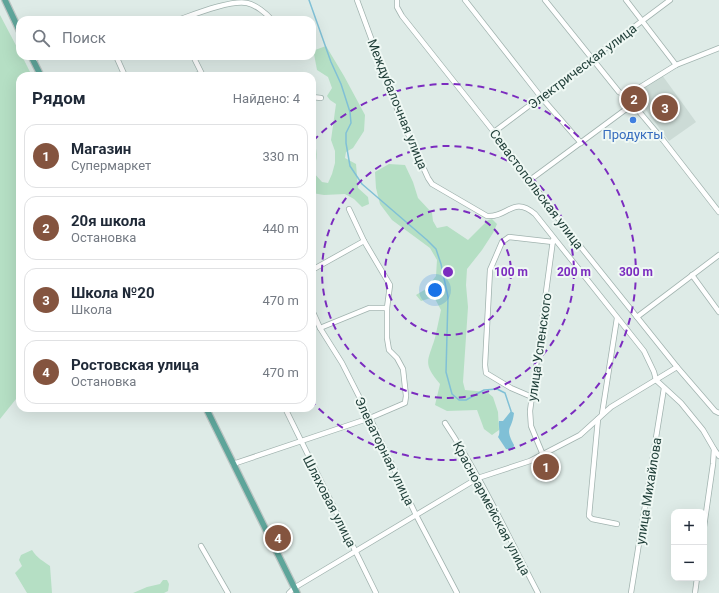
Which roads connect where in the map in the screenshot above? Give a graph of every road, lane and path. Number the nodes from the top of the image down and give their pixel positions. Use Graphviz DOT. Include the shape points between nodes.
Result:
graph roads {
  1 [pos="5,0"];
  2 [pos="357,0"];
  3 [pos="397,0"];
  4 [pos="465,0"];
  5 [pos="545,0"];
  6 [pos="626,0"];
  7 [pos="670,0"];
  8 [pos="190,16"];
  9 [pos="268,16"];
  10 [pos="642,20"];
  11 [pos="16,23"];
  12 [pos="719,48"];
  13 [pos="592,59"];
  14 [pos="33,60"];
  15 [pos="118,60"];
  16 [pos="195,60"];
  17 [pos="676,65"];
  18 [pos="39,72"];
  19 [pos="124,72"];
  20 [pos="201,72"];
  21 [pos="626,96"];
  22 [pos="316,97"];
  23 [pos="541,97"];
  24 [pos="321,98"];
  25 [pos="633,104"];
  26 [pos="494,132"];
  27 [pos="581,143"];
  28 [pos="530,180"];
  29 [pos="349,209"];
  30 [pos="719,212"];
  31 [pos="553,239"];
  32 [pos="364,240"];
  33 [pos="719,255"];
  34 [pos="316,268"];
  35 [pos="692,275"];
  36 [pos="387,308"];
  37 [pos="719,312"];
  38 [pos="637,317"];
  39 [pos="618,318"];
  40 [pos="316,319"];
  41 [pos="320,328"];
  42 [pos="677,367"];
  43 [pos="656,380"];
  44 [pos="664,388"];
  45 [pos="532,397"];
  46 [pos="208,412"];
  47 [pos="287,412"];
  48 [pos="717,412"];
  49 [pos="602,414"];
  50 [pos="370,418"];
  51 [pos="598,419"];
  52 [pos="445,423"];
  53 [pos="300,442"];
  54 [pos="714,449"];
  55 [pos="543,454"];
  56 [pos="719,456"];
  57 [pos="233,464"];
  58 [pos="478,478"];
  59 [pos="707,509"];
  60 [pos="416,515"];
  61 [pos="617,524"];
  62 [pos="201,546"];
  63 [pos="355,551"];
  64 [pos="696,581"];
  65 [pos="296,590"];
  66 [pos="228,593"];
  67 [pos="289,593"];
  68 [pos="376,593"];
  69 [pos="457,593"];
  70 [pos="538,593"];
  71 [pos="631,593"];
  72 [pos="694,593"];
  1 -- 11 [label="main road"];
  2 -- 31 [label="street, Междубалочная улица" via="399,114 432,184 487,216 524,206 535,214"];
  3 -- 26 [label="street, Севастопольская улица" via="397,7 402,16"];
  4 -- 23 [label="street"];
  5 -- 13 [label="street"];
  6 -- 10 [label="street"];
  7 -- 10 [label="street, Электрическая улица"];
  8 -- 9 [label="street" via="220,6 246,2"];
  10 -- 13 [label="street, Электрическая улица"];
  10 -- 17 [label="street"];
  12 -- 17 [label="street"];
  13 -- 21 [label="street" via="619,92"];
  13 -- 23 [label="street, Электрическая улица"];
  14 -- 18 [label="main road"];
  15 -- 19 [label="street"];
  16 -- 20 [label="street"];
  17 -- 21 [label="street"];
  21 -- 25 [label="street"];
  22 -- 24 [label="street"];
  23 -- 26 [label="street, Электрическая улица"];
  23 -- 27 [label="street"];
  25 -- 27 [label="street"];
  25 -- 30 [label="street"];
  26 -- 28 [label="street, Севастопольская улица"];
  27 -- 28 [label="street"];
  28 -- 38 [label="street, Севастопольская улица"];
  29 -- 32 [label="street"];
  31 -- 39 [label="street"];
  31 -- 45 [label="street, улица Успенского"];
  31 -- 45 [label="street" via="509,238 502,242 490,270 486,373"];
  32 -- 34 [label="street"];
  32 -- 36 [label="street" via="389,282"];
  33 -- 35 [label="street"];
  35 -- 37 [label="street"];
  35 -- 38 [label="street"];
  36 -- 41 [label="street" via="369,308"];
  36 -- 50 [label="street" via="386,338 389,350 403,368 406,400 403,405"];
  38 -- 42 [label="street, Севастопольская улица"];
  39 -- 43 [label="street" via="644,350"];
  39 -- 49 [label="street"];
  40 -- 41 [label="street, Элеваторная улица"];
  41 -- 50 [label="street, Элеваторная улица" via="342,363"];
  42 -- 43 [label="street"];
  42 -- 48 [label="street, Севастопольская улица"];
  43 -- 44 [label="street"];
  43 -- 49 [label="street"];
  44 -- 54 [label="street" via="681,403 703,430"];
  44 -- 71 [label="street, улица Михайлова"];
  45 -- 55 [label="street, улица Успенского" via="531,426"];
  46 -- 57 [label="main road"];
  47 -- 53 [label="street, Шляховая улица"];
  49 -- 51 [label="street"];
  50 -- 53 [label="street"];
  50 -- 60 [label="street, Элеваторная улица"];
  51 -- 55 [label="street" via="580,435"];
  51 -- 61 [label="street" via="589,516 592,519"];
  52 -- 58 [label="street, Красноармейская улица"];
  53 -- 57 [label="street"];
  53 -- 63 [label="street, Шляховая улица"];
  54 -- 56 [label="street"];
  54 -- 59 [label="street"];
  55 -- 58 [label="street" via="530,461"];
  57 -- 65 [label="main road"];
  58 -- 60 [label="street"];
  58 -- 70 [label="street, Красноармейская улица"];
  60 -- 63 [label="street"];
  60 -- 69 [label="street, Элеваторная улица"];
  62 -- 66 [label="street"];
  63 -- 65 [label="street"];
  63 -- 68 [label="street, Шляховая улица"];
  64 -- 72 [label="street"];
  65 -- 67 [label="street"];
}
